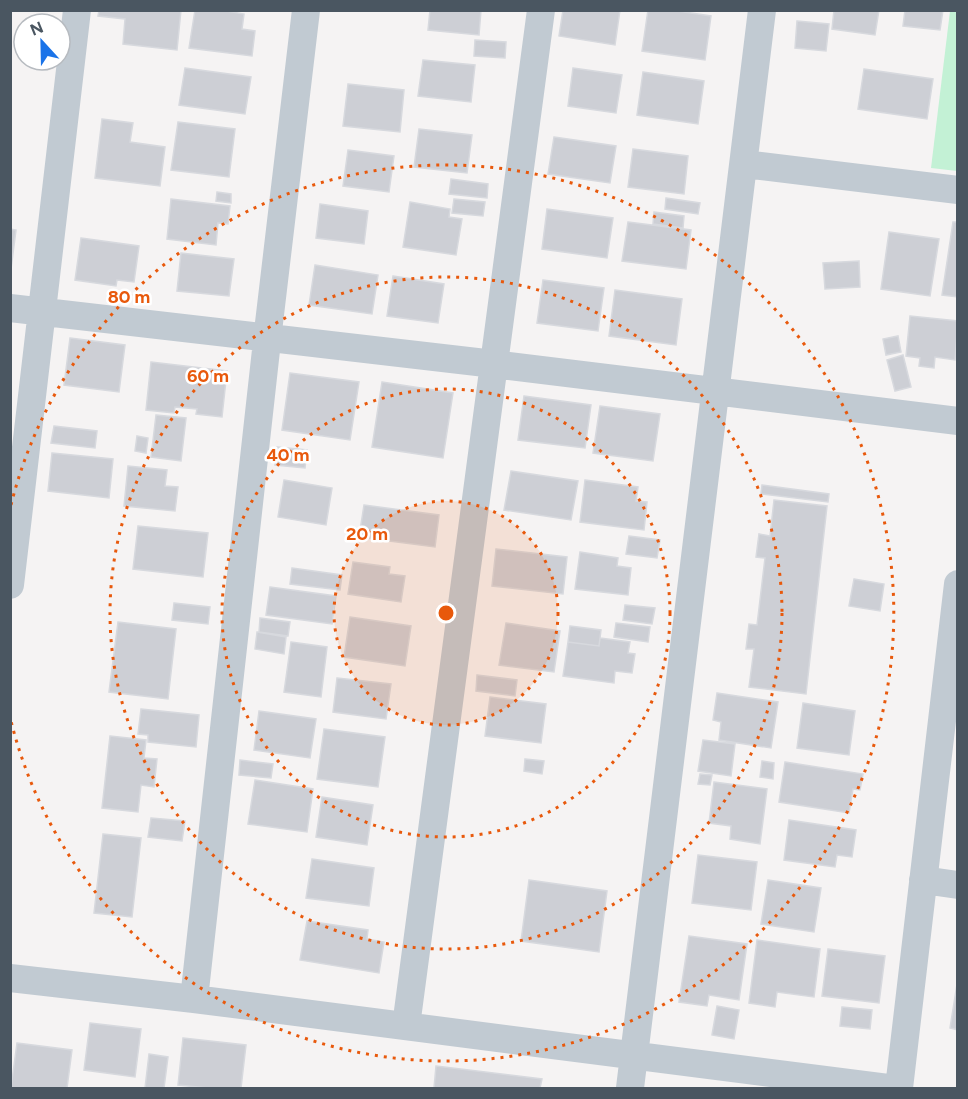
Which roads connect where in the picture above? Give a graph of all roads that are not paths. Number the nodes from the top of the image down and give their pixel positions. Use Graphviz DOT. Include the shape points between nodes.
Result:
graph roads {
  1 [pos="77,10"];
  2 [pos="306,10"];
  3 [pos="541,10"];
  4 [pos="762,10"];
  5 [pos="744,164"];
  6 [pos="957,190"];
  7 [pos="10,308"];
  8 [pos="42,311"];
  9 [pos="267,338"];
  10 [pos="495,364"];
  11 [pos="716,392"];
  12 [pos="957,421"];
  13 [pos="957,584"];
  14 [pos="10,585"];
  15 [pos="923,880"];
  16 [pos="957,885"];
  17 [pos="10,978"];
  18 [pos="194,999"];
  19 [pos="406,1026"];
  20 [pos="634,1057"];
  21 [pos="630,1089"];
  22 [pos="888,1089"];
  23 [pos="899,1089"];
  1 -- 8 [label="street"];
  2 -- 9 [label="street"];
  3 -- 10 [label="street"];
  4 -- 5 [label="street"];
  5 -- 6 [label="street"];
  5 -- 11 [label="street"];
  7 -- 8 [label="street"];
  8 -- 9 [label="street"];
  8 -- 14 [label="street"];
  9 -- 10 [label="street"];
  9 -- 18 [label="street"];
  10 -- 11 [label="street"];
  10 -- 19 [label="street"];
  11 -- 12 [label="street"];
  11 -- 20 [label="street"];
  13 -- 15 [label="street"];
  15 -- 16 [label="street"];
  15 -- 23 [label="street"];
  17 -- 18 [label="street"];
  18 -- 19 [label="street"];
  19 -- 20 [label="street"];
  20 -- 21 [label="street"];
  20 -- 22 [label="street"];
}
